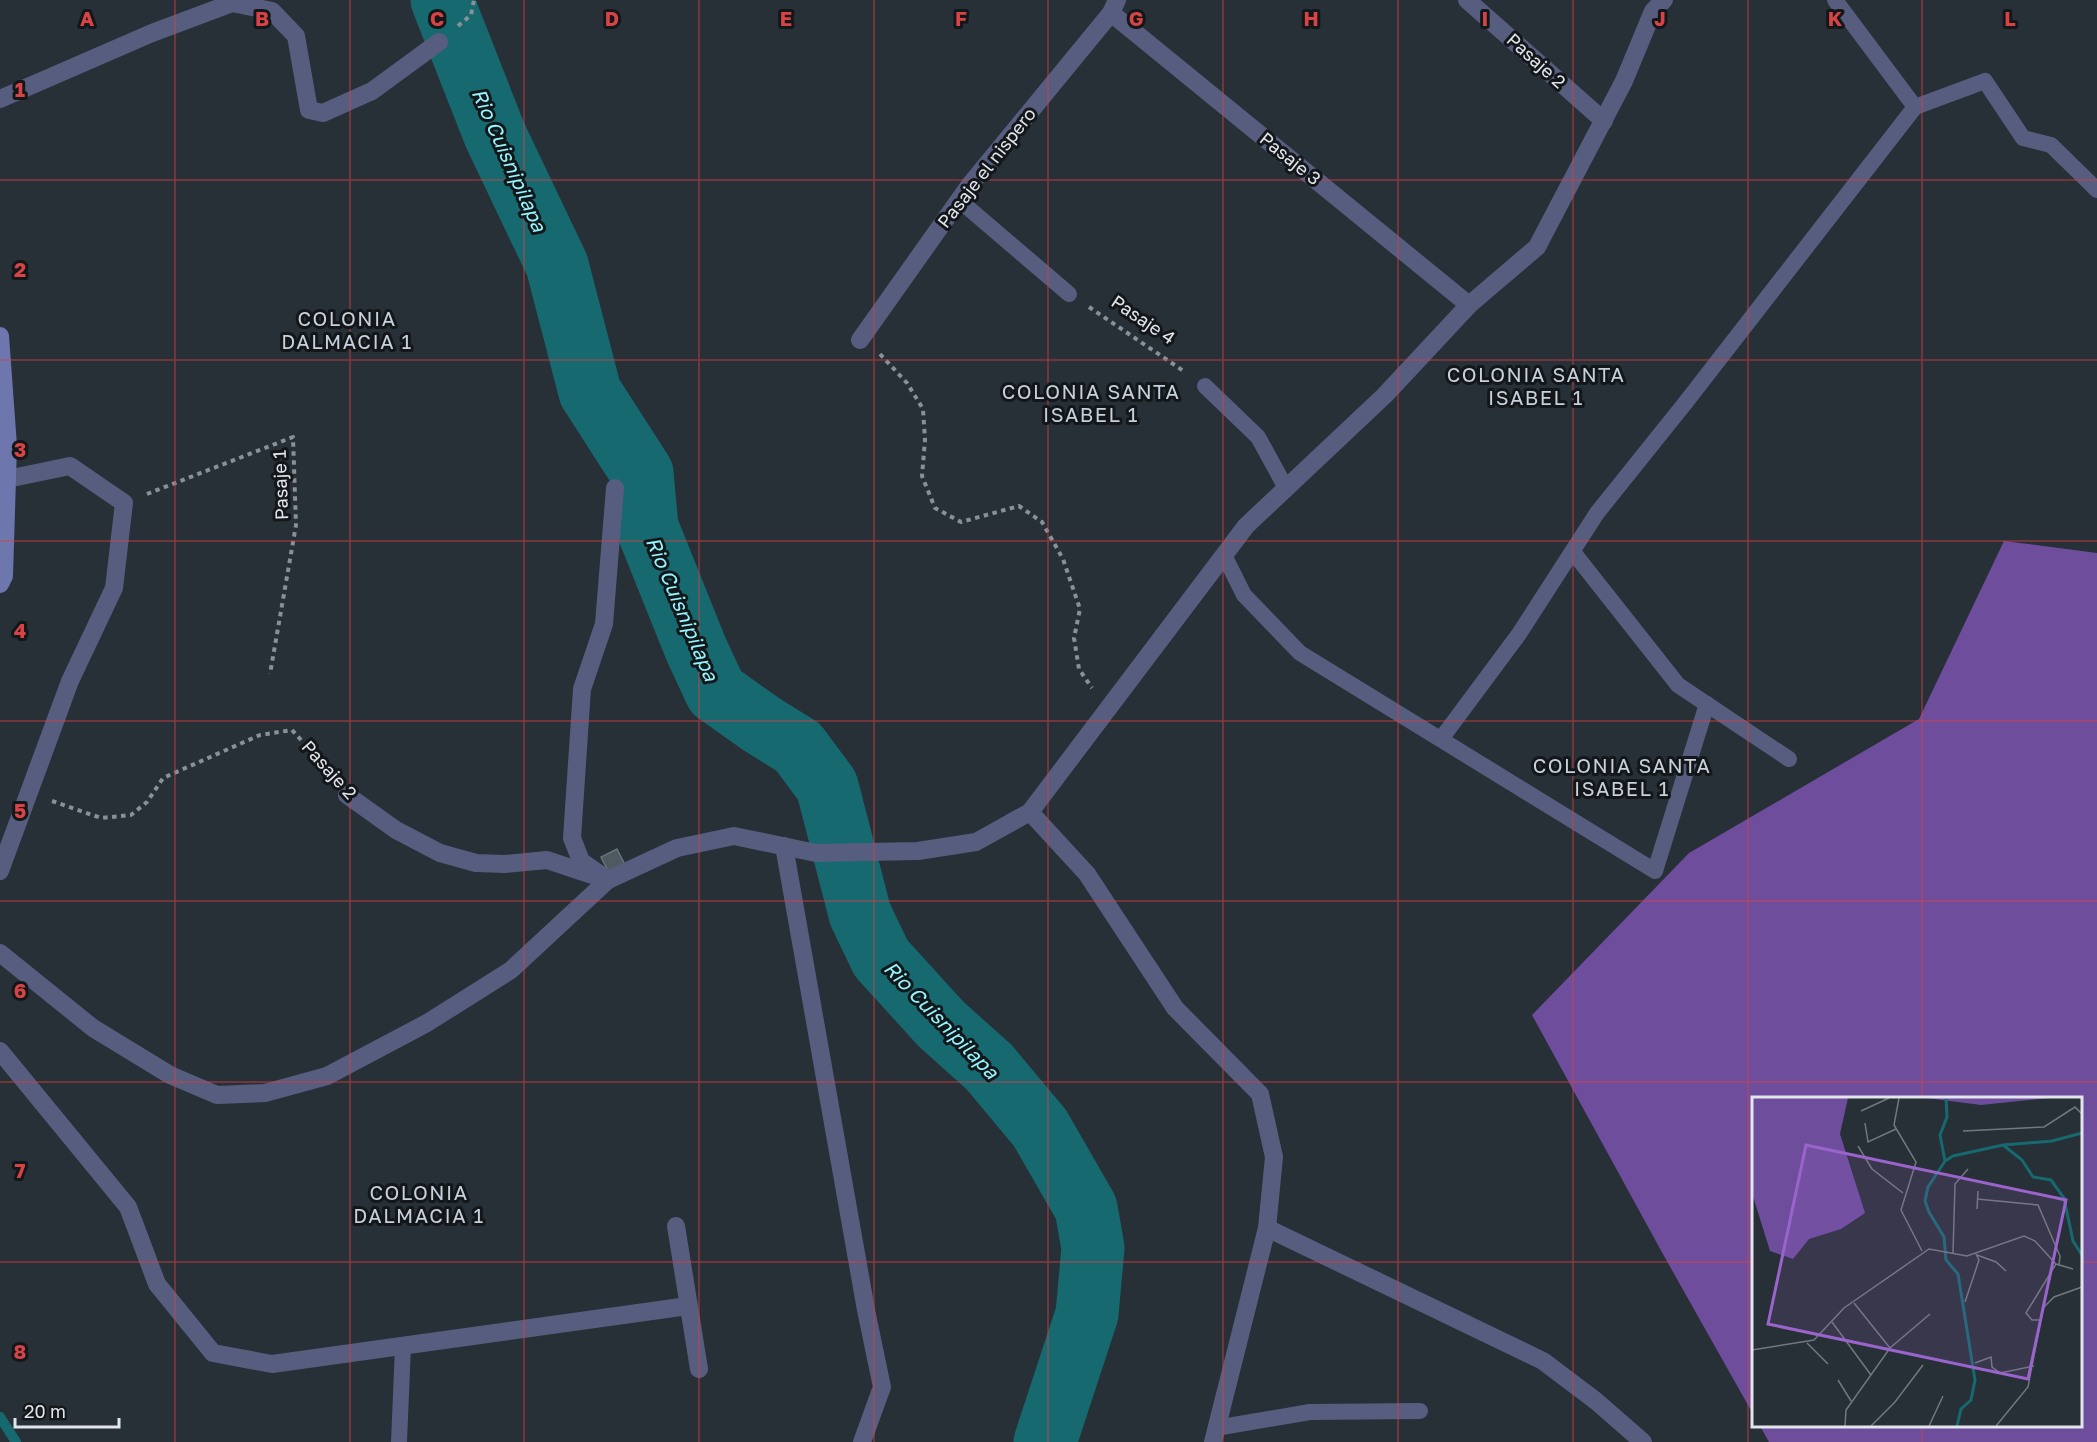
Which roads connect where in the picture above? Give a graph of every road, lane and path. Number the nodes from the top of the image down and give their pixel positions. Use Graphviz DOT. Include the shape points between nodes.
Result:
graph roads {
  1 [pos="1467,0"];
  2 [pos="1664,0"];
  3 [pos="1835,0"];
  4 [pos="1114,6"];
  5 [pos="439,42"];
  6 [pos="0,99"];
  7 [pos="1915,107"];
  8 [pos="1604,121"];
  9 [pos="2097,190"];
  10 [pos="959,200"];
  11 [pos="1070,294"];
  12 [pos="1469,305"];
  13 [pos="0,336"];
  14 [pos="860,340"];
  15 [pos="1205,386"];
  16 [pos="7,479"];
  17 [pos="615,488"];
  18 [pos="1286,488"];
  19 [pos="124,503"];
  20 [pos="1573,552"];
  21 [pos="1224,555"];
  22 [pos="0,584"];
  23 [pos="270,675"];
  24 [pos="1707,704"];
  25 [pos="1107,708"];
  26 [pos="1441,739"];
  27 [pos="1789,759"];
  28 [pos="28,793"];
  29 [pos="347,795"];
  30 [pos="1030,812"];
  31 [pos="784,846"];
  32 [pos="0,871"];
  33 [pos="608,880"];
  34 [pos="0,953"];
  35 [pos="0,1051"];
  36 [pos="676,1226"];
  37 [pos="1268,1228"];
  38 [pos="688,1306"];
  39 [pos="403,1346"];
  40 [pos="699,1369"];
  41 [pos="1420,1411"];
  42 [pos="1215,1435"];
  43 [pos="399,1442"];
  44 [pos="862,1442"];
  45 [pos="1643,1442"];
  1 -- 8 [label="street, Pasaje 2"];
  2 -- 8 [label="street" via="1653,11"];
  3 -- 7 [label="lane"];
  4 -- 10 [label="street, Pasaje el nispero"];
  4 -- 12 [label="street, Pasaje 3"];
  5 -- 6 [label="street" via="372,91 323,113 309,110 296,36 272,11 232,3"];
  7 -- 9 [label="lane" via="1985,81 2023,138 2051,145"];
  7 -- 20 [label="lane" via="1597,513"];
  8 -- 12 [label="street" via="1537,246"];
  10 -- 11 [label="lane"];
  10 -- 14 [label="street, Pasaje el nispero"];
  11 -- 15 [label="path, Pasaje 4"];
  12 -- 18 [label="street" via="1385,395"];
  13 -- 16 [label="main road"];
  14 -- 25 [label="path" via="875,349 907,383 923,409 922,476 935,508 961,522 1019,506 1042,522 1063,559 1080,609 1074,638 1079,669"];
  15 -- 18 [label="lane" via="1258,437"];
  16 -- 19 [label="street" via="70,466"];
  16 -- 22 [label="main road" via="4,576"];
  17 -- 33 [label="street" via="604,624 582,689 572,838 580,861"];
  18 -- 21 [label="street" via="1246,526"];
  19 -- 23 [label="path, Pasaje 1" via="293,437 296,525"];
  19 -- 28 [label="street" via="114,588 70,681"];
  20 -- 24 [label="lane" via="1678,685"];
  20 -- 26 [label="lane" via="1519,634"];
  21 -- 25 [label="street"];
  21 -- 26 [label="lane" via="1244,596 1300,653"];
  24 -- 26 [label="lane" via="1655,871"];
  24 -- 27 [label="lane"];
  25 -- 30 [label="street"];
  28 -- 29 [label="path, Pasaje 2" via="101,818 131,815 147,802 163,778 260,735 292,730"];
  28 -- 32 [label="street"];
  29 -- 33 [label="street, Pasaje 2" via="396,830 440,853 476,863 547,860"];
  30 -- 31 [label="street" via="976,842 918,851 816,853"];
  30 -- 37 [label="street" via="1087,874 1175,1008 1260,1094 1274,1157"];
  31 -- 33 [label="street" via="734,836 677,848"];
  31 -- 44 [label="street" via="882,1387"];
  33 -- 34 [label="street" via="511,970 436,1017 327,1076 265,1093 217,1095 170,1075 93,1028"];
  35 -- 39 [label="street" via="128,1207 157,1284 213,1353 272,1364"];
  36 -- 38 [label="street"];
  37 -- 42 [label="street"];
  37 -- 45 [label="street" via="1544,1361"];
  38 -- 39 [label="street"];
  38 -- 40 [label="street"];
  39 -- 43 [label="lane"];
  41 -- 42 [label="lane" via="1310,1412"];
}
